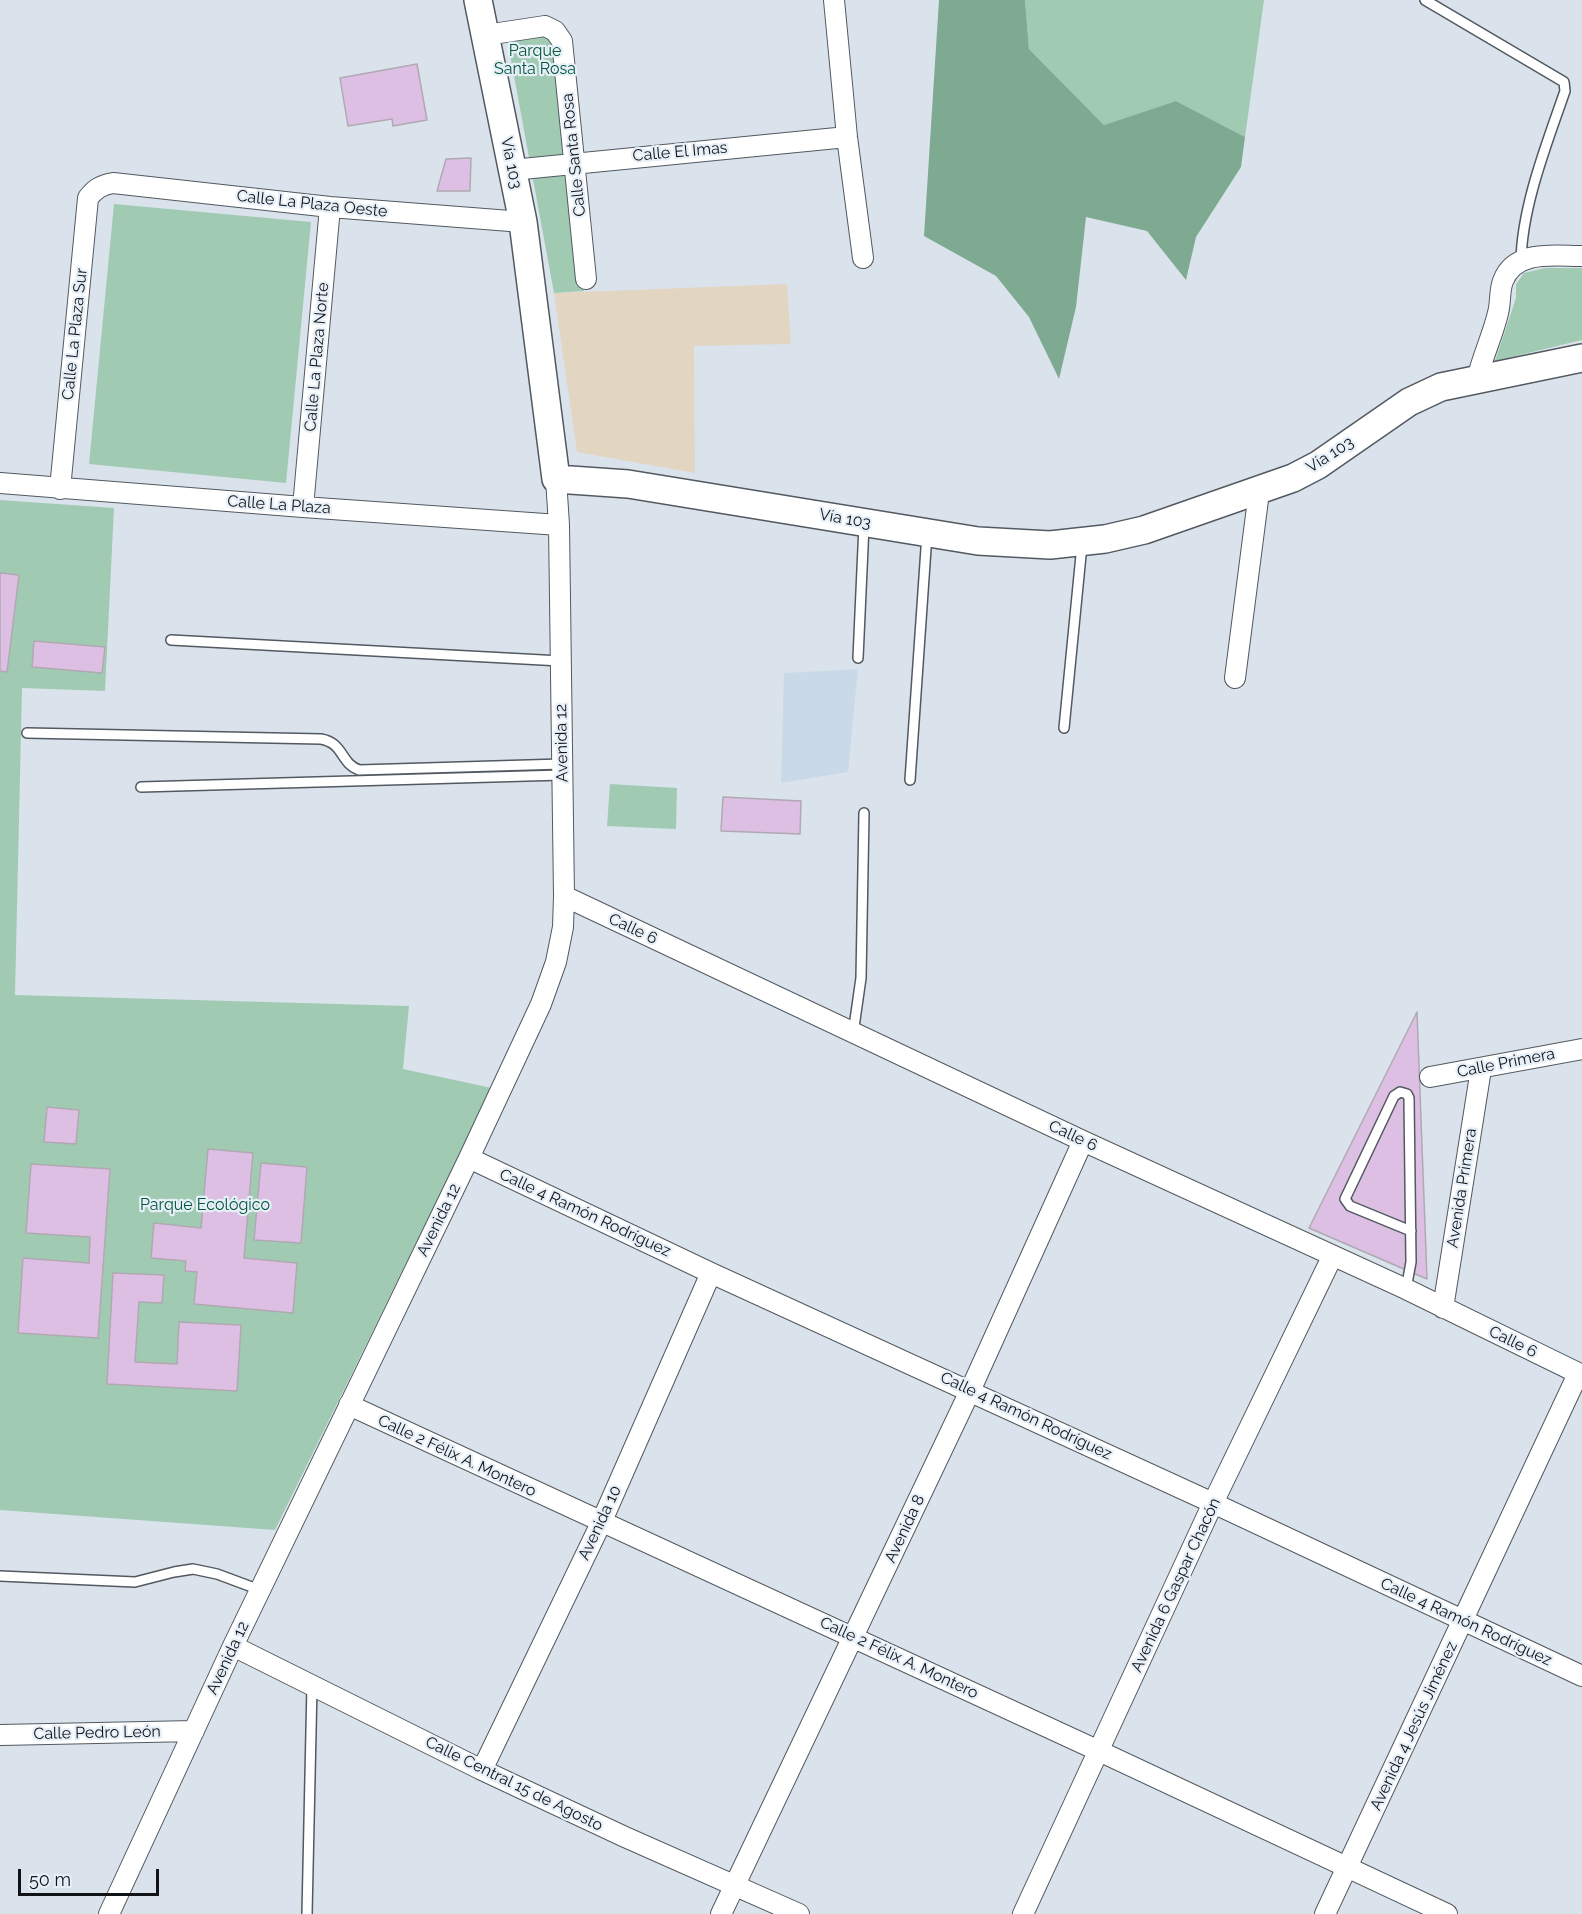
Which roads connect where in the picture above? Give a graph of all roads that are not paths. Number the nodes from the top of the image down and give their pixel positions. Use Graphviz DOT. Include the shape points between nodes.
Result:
graph roads {
  1 [pos="478,0"];
  2 [pos="834,0"];
  3 [pos="1425,0"];
  4 [pos="486,35"];
  5 [pos="847,137"];
  6 [pos="576,162"];
  7 [pos="512,170"];
  8 [pos="102,185"];
  9 [pos="330,207"];
  10 [pos="523,222"];
  11 [pos="1582,256"];
  12 [pos="862,258"];
  13 [pos="1521,261"];
  14 [pos="586,279"];
  15 [pos="1582,358"];
  16 [pos="1477,380"];
  17 [pos="556,478"];
  18 [pos="0,483"];
  19 [pos="60,489"];
  20 [pos="1259,492"];
  21 [pos="303,507"];
  22 [pos="864,522"];
  23 [pos="559,525"];
  24 [pos="927,534"];
  25 [pos="1082,543"];
  26 [pos="171,640"];
  27 [pos="858,658"];
  28 [pos="561,661"];
  29 [pos="1234,678"];
  30 [pos="1064,728"];
  31 [pos="27,733"];
  32 [pos="562,770"];
  33 [pos="910,780"];
  34 [pos="141,787"];
  35 [pos="864,813"];
  36 [pos="564,896"];
  37 [pos="853,1034"];
  38 [pos="1582,1049"];
  39 [pos="1480,1069"];
  40 [pos="1430,1077"];
  41 [pos="1083,1141"];
  42 [pos="469,1158"];
  43 [pos="1411,1231"];
  44 [pos="1332,1257"];
  45 [pos="711,1273"];
  46 [pos="1406,1289"];
  47 [pos="1443,1308"];
  48 [pos="1580,1374"];
  49 [pos="970,1391"];
  50 [pos="349,1405"];
  51 [pos="1213,1503"];
  52 [pos="601,1523"];
  53 [pos="0,1576"];
  54 [pos="260,1590"];
  55 [pos="1463,1621"];
  56 [pos="855,1637"];
  57 [pos="233,1646"];
  58 [pos="1582,1676"];
  59 [pos="312,1685"];
  60 [pos="194,1731"];
  61 [pos="0,1734"];
  62 [pos="1099,1751"];
  63 [pos="482,1770"];
  64 [pos="1347,1867"];
  65 [pos="735,1884"];
  66 [pos="109,1914"];
  67 [pos="307,1914"];
  68 [pos="722,1914"];
  69 [pos="799,1914"];
  70 [pos="1023,1914"];
  71 [pos="1325,1914"];
  72 [pos="1447,1914"];
  1 -- 4 [label="main road, Vía 103"];
  2 -- 5 [label="street"];
  3 -- 13 [label="lane" via="1564,82 1565,91 1524,229"];
  4 -- 6 [label="street, Calle Santa Rosa" via="545,26 562,40"];
  4 -- 7 [label="main road, Vía 103"];
  5 -- 6 [label="street, Calle El Imas"];
  5 -- 12 [label="street"];
  6 -- 7 [label="street, Calle El Imas"];
  6 -- 14 [label="street, Calle Santa Rosa"];
  7 -- 10 [label="main road, Vía 103"];
  8 -- 9 [label="street, Calle La Plaza Oeste" via="113,183"];
  8 -- 19 [label="street, Calle La Plaza Sur" via="88,198"];
  9 -- 10 [label="street, Calle La Plaza Oeste"];
  9 -- 21 [label="street, Calle La Plaza Norte"];
  10 -- 17 [label="main road, Vía 103"];
  11 -- 13 [label="street" via="1537,256"];
  13 -- 16 [label="street" via="1504,278 1498,314"];
  15 -- 16 [label="main road, Vía 103"];
  16 -- 20 [label="main road, Vía 103" via="1442,387 1409,402 1318,465"];
  17 -- 22 [label="main road, Vía 103" via="628,484"];
  17 -- 23 [label="street, Avenida 12"];
  18 -- 19 [label="street, Calle La Plaza"];
  19 -- 21 [label="street, Calle La Plaza"];
  20 -- 25 [label="main road, Vía 103" via="1144,530"];
  20 -- 29 [label="street"];
  21 -- 23 [label="street, Calle La Plaza"];
  22 -- 24 [label="main road, Vía 103"];
  22 -- 27 [label="lane"];
  23 -- 28 [label="street, Avenida 12"];
  24 -- 25 [label="main road, Vía 103" via="1020,545"];
  24 -- 33 [label="lane"];
  25 -- 30 [label="lane"];
  26 -- 28 [label="lane"];
  28 -- 32 [label="street, Avenida 12"];
  31 -- 32 [label="lane" via="321,739 337,746 351,767 359,770"];
  32 -- 34 [label="lane"];
  32 -- 36 [label="street, Avenida 12"];
  35 -- 37 [label="lane" via="861,978"];
  36 -- 37 [label="street, Calle 6"];
  36 -- 42 [label="street, Avenida 12" via="556,962 541,1004"];
  37 -- 41 [label="street, Calle 6"];
  38 -- 39 [label="street, Calle Primera"];
  39 -- 40 [label="street, Calle Primera"];
  39 -- 47 [label="street, Avenida Primera"];
  41 -- 44 [label="street, Calle 6"];
  41 -- 49 [label="street, Avenida 8"];
  42 -- 45 [label="street, Calle 4 Ramón Rodríguez"];
  42 -- 50 [label="street, Avenida 12"];
  43 -- 43 [label="lane" via="1409,1098 1400,1092 1394,1096 1345,1199 1350,1206"];
  43 -- 46 [label="lane"];
  44 -- 46 [label="street, Calle 6"];
  44 -- 51 [label="street, Avenida 6 Gaspar Chacón"];
  45 -- 49 [label="street, Calle 4 Ramón Rodríguez"];
  45 -- 52 [label="street, Avenida 10"];
  46 -- 47 [label="street, Calle 6"];
  47 -- 48 [label="street, Calle 6"];
  48 -- 55 [label="street, Avenida 4 Jesús Jiménez"];
  49 -- 51 [label="street, Calle 4 Ramón Rodríguez"];
  49 -- 56 [label="street, Avenida 8"];
  50 -- 52 [label="street, Calle 2 Félix A. Montero"];
  50 -- 54 [label="street, Avenida 12"];
  51 -- 55 [label="street, Calle 4 Ramón Rodríguez"];
  51 -- 62 [label="street, Avenida 6 Gaspar Chacón"];
  52 -- 56 [label="street, Calle 2 Félix A. Montero"];
  52 -- 63 [label="street, Avenida 10"];
  53 -- 54 [label="lane" via="135,1582 193,1569"];
  54 -- 57 [label="street, Avenida 12"];
  55 -- 58 [label="street, Calle 4 Ramón Rodríguez"];
  55 -- 64 [label="street, Avenida 4 Jesús Jiménez"];
  56 -- 62 [label="street, Calle 2 Félix A. Montero"];
  56 -- 65 [label="street, Avenida 8"];
  57 -- 59 [label="street, Calle Central 15 de Agosto"];
  57 -- 60 [label="street, Avenida 12"];
  59 -- 63 [label="street, Calle Central 15 de Agosto"];
  59 -- 67 [label="lane"];
  60 -- 61 [label="street, Calle Pedro León"];
  60 -- 66 [label="street, Avenida 12"];
  62 -- 64 [label="street, Calle 2 Félix A. Montero"];
  62 -- 70 [label="street, Avenida 6 Gaspar Chacón"];
  63 -- 65 [label="street, Calle Central 15 de Agosto"];
  64 -- 71 [label="street, Avenida 4 Jesús Jiménez"];
  64 -- 72 [label="street, Calle 2 Félix A. Montero"];
  65 -- 68 [label="street, Avenida 8"];
  65 -- 69 [label="street, Calle Central 15 de Agosto"];
}
